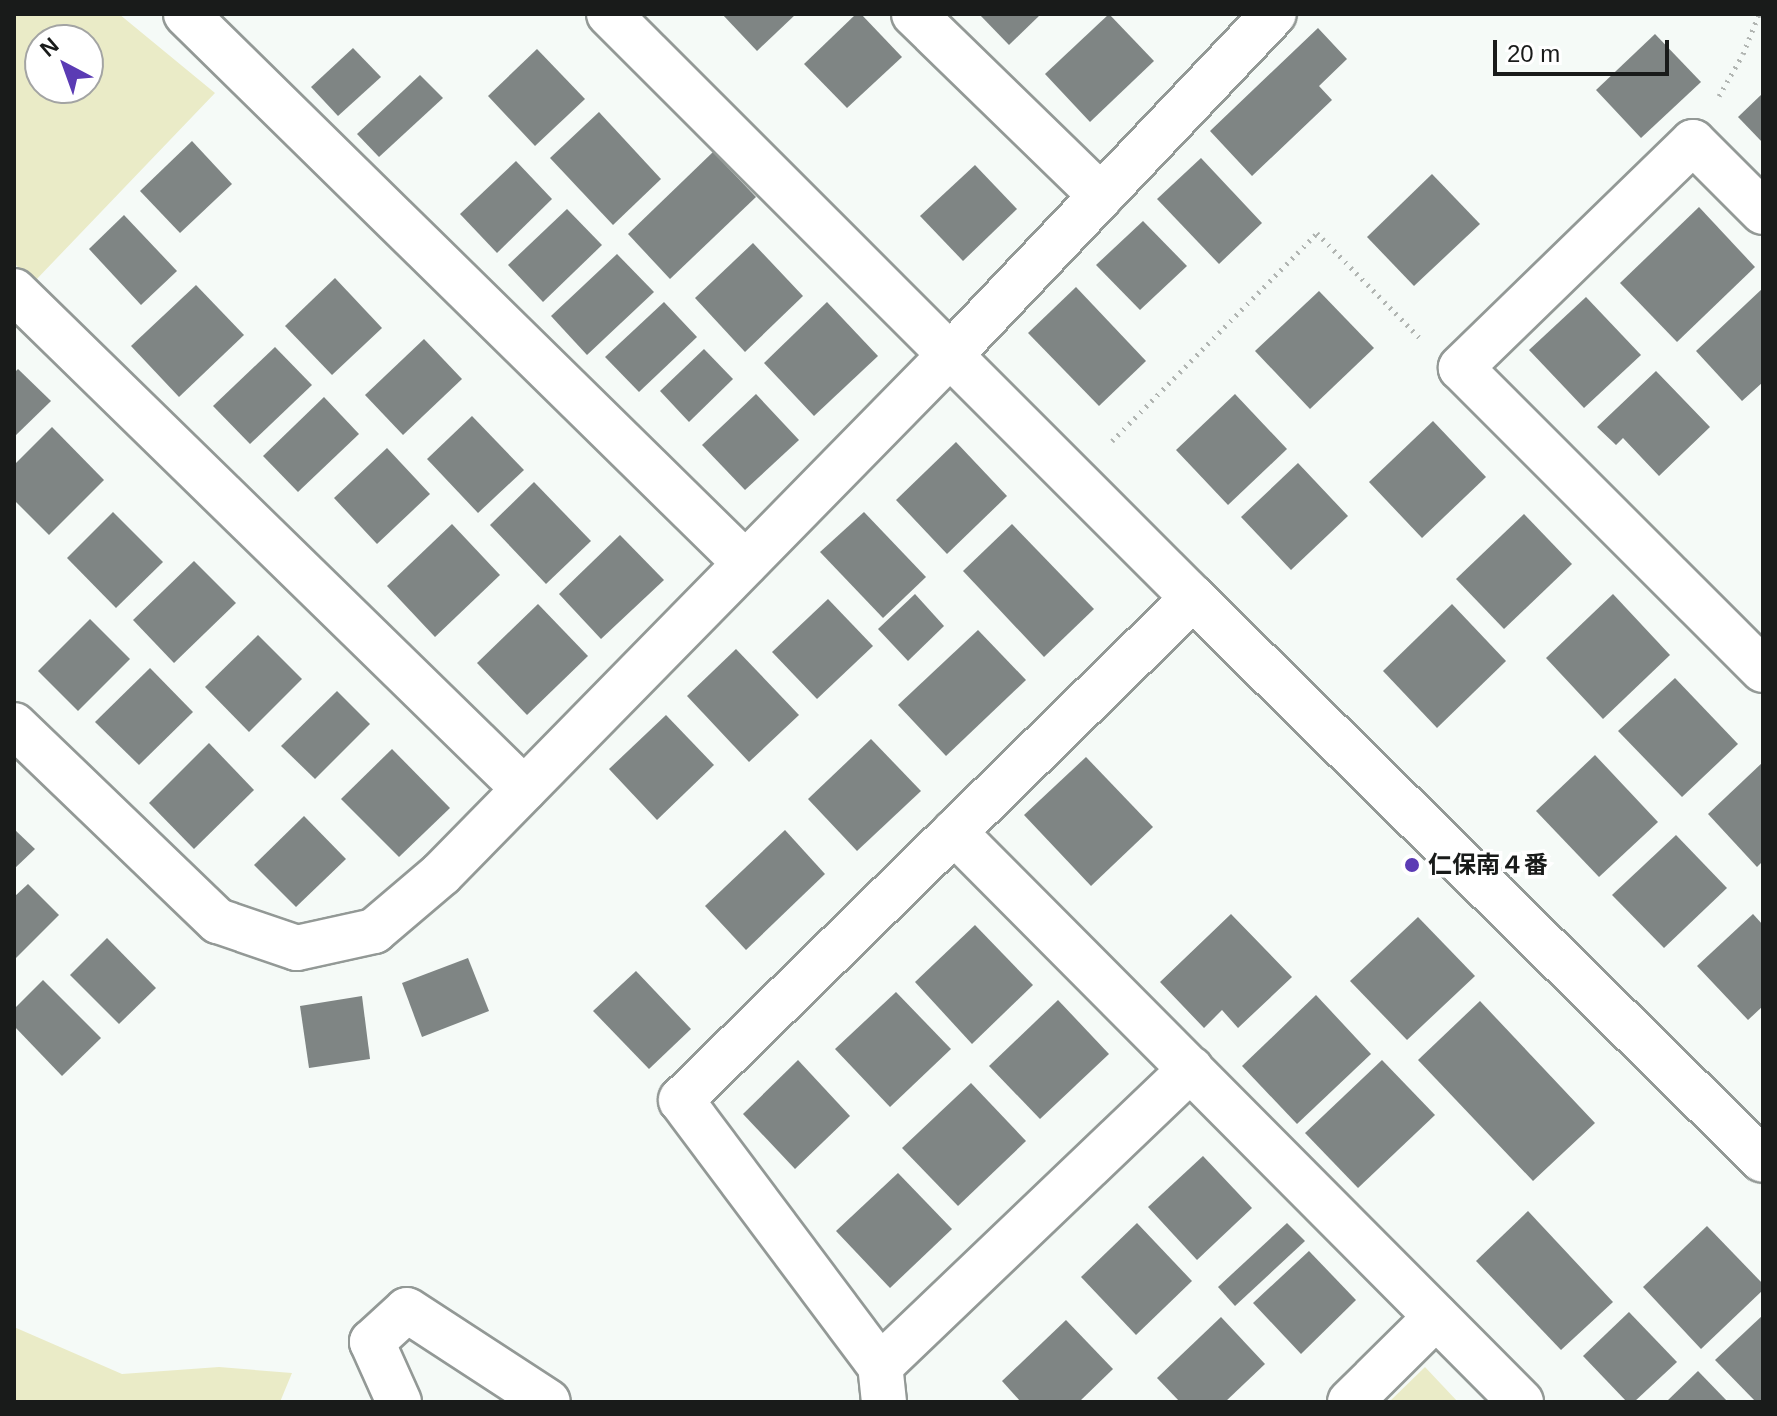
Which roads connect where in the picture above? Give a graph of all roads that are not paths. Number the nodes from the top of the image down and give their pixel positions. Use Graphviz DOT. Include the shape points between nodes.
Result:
graph roads {
  1 [pos="186,14"];
  2 [pos="609,14"];
  3 [pos="914,14"];
  4 [pos="1274,14"];
  5 [pos="1101,196"];
  6 [pos="1763,212"];
  7 [pos="14,291"];
  8 [pos="951,354"];
  9 [pos="745,563"];
  10 [pos="1193,598"];
  11 [pos="1763,670"];
  12 [pos="14,725"];
  13 [pos="524,789"];
  14 [pos="954,832"];
  15 [pos="1191,1069"];
  16 [pos="1763,1160"];
  17 [pos="1436,1317"];
  18 [pos="882,1384"];
  19 [pos="399,1402"];
  20 [pos="548,1402"];
  21 [pos="1350,1402"];
  22 [pos="1521,1402"];
  1 -- 9 [label="street"];
  2 -- 8 [label="street"];
  3 -- 5 [label="street"];
  4 -- 5 [label="street"];
  5 -- 8 [label="street"];
  6 -- 11 [label="street" via="1693,142 1461,368"];
  7 -- 13 [label="street"];
  8 -- 9 [label="street"];
  8 -- 10 [label="street"];
  9 -- 13 [label="street"];
  10 -- 14 [label="street"];
  10 -- 16 [label="street"];
  12 -- 13 [label="street" via="218,921 297,948 374,931 441,874"];
  14 -- 15 [label="street"];
  14 -- 18 [label="street" via="681,1100"];
  15 -- 17 [label="street"];
  15 -- 18 [label="street"];
  17 -- 21 [label="street"];
  17 -- 22 [label="street"];
  19 -- 20 [label="street" via="372,1342 407,1310"];
}
